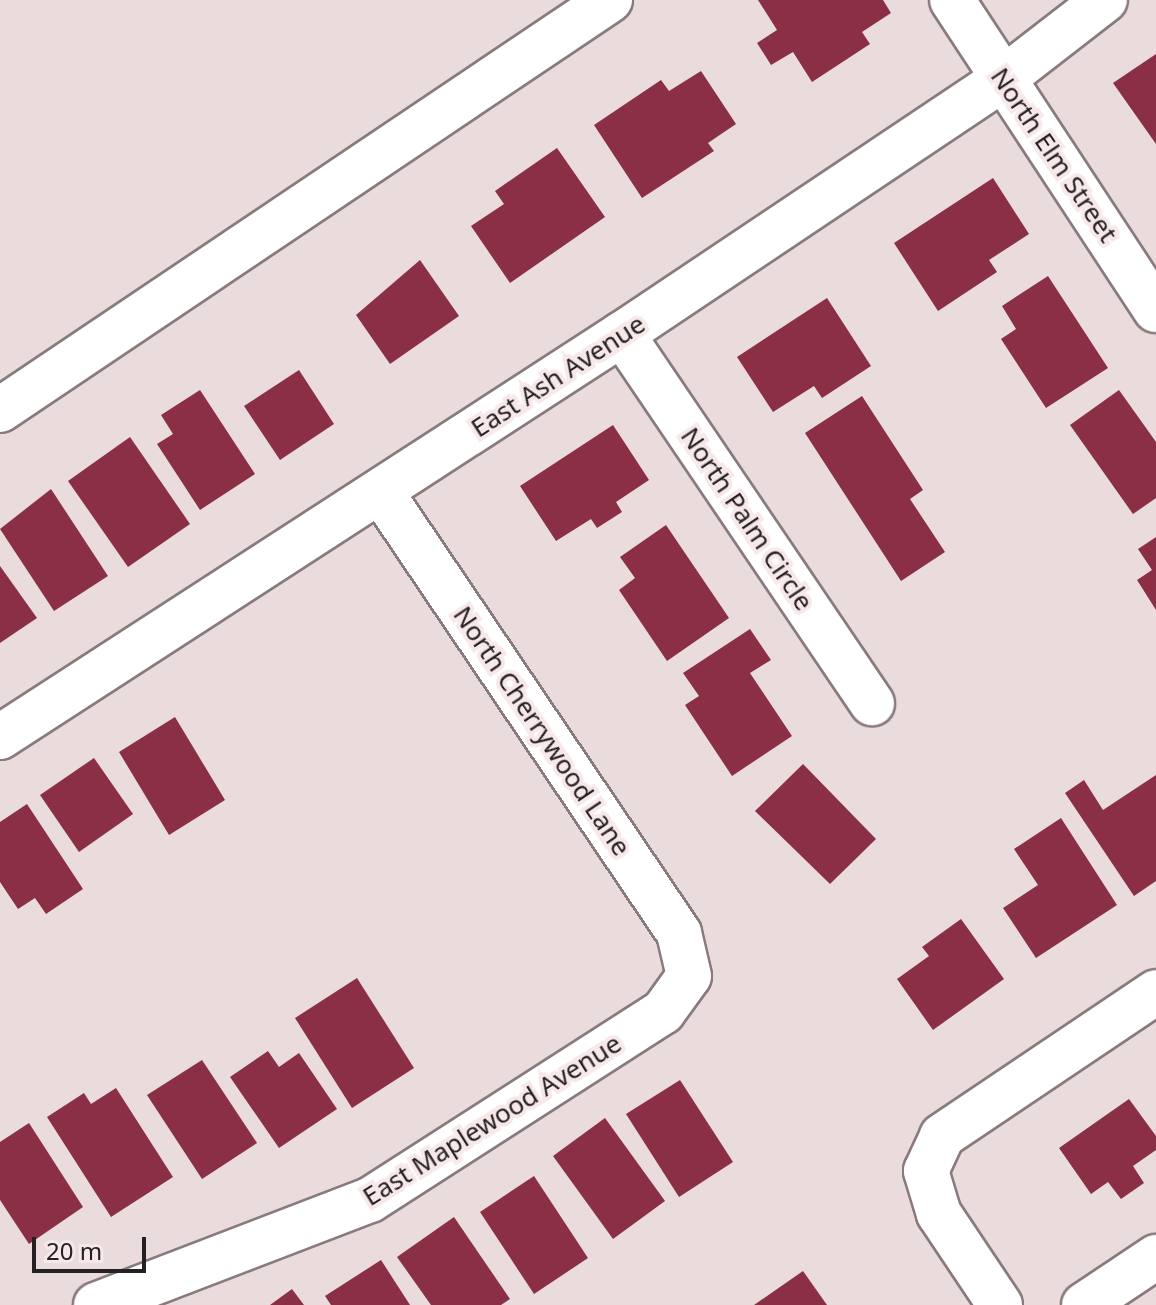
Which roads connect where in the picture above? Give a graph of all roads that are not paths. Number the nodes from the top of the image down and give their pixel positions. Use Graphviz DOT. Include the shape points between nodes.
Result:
graph roads {
  1 [pos="610,0"];
  2 [pos="952,0"];
  3 [pos="1105,0"];
  4 [pos="1003,79"];
  5 [pos="1156,310"];
  6 [pos="622,334"];
  7 [pos="0,410"];
  8 [pos="381,492"];
  9 [pos="872,703"];
  10 [pos="0,737"];
  11 [pos="689,976"];
  12 [pos="1156,992"];
  13 [pos="1156,1257"];
  14 [pos="96,1305"];
  15 [pos="1000,1305"];
  16 [pos="1084,1305"];
  1 -- 7 [label="street"];
  2 -- 4 [label="street, North Elm Street"];
  3 -- 4 [label="street, East Ash Avenue"];
  4 -- 5 [label="street, North Elm Street"];
  4 -- 6 [label="street, East Ash Avenue"];
  6 -- 8 [label="street, East Ash Avenue"];
  6 -- 9 [label="street, North Palm Circle"];
  8 -- 10 [label="street, East Ash Avenue" via="325,522"];
  8 -- 11 [label="street, North Cherrywood Lane" via="679,933"];
  11 -- 14 [label="street, East Maplewood Avenue" via="663,1012 370,1200"];
  12 -- 15 [label="street" via="942,1136 926,1171 939,1214"];
  13 -- 16 [label="street"];
}
